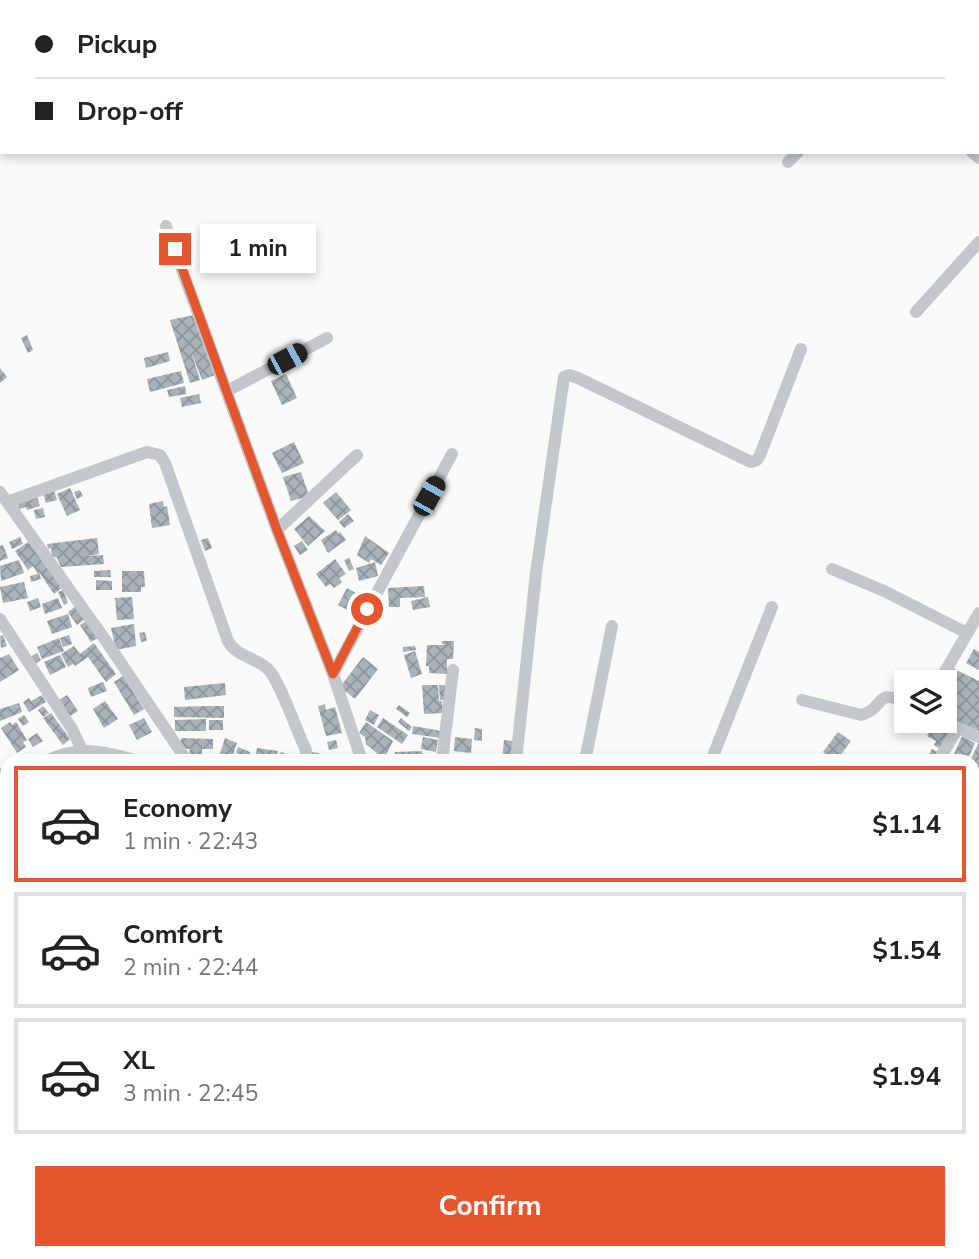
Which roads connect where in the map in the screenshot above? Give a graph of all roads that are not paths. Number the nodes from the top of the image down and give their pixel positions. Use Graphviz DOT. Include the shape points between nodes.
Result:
graph roads {
  1 [pos="796,154"];
  2 [pos="788,162"];
  3 [pos="166,226"];
  4 [pos="979,242"];
  5 [pos="916,312"];
  6 [pos="327,338"];
  7 [pos="801,349"];
  8 [pos="227,391"];
  9 [pos="452,454"];
  10 [pos="357,455"];
  11 [pos="3,497"];
  12 [pos="277,530"];
  13 [pos="832,569"];
  14 [pos="772,607"];
  15 [pos="979,613"];
  16 [pos="0,619"];
  17 [pos="612,626"];
  18 [pos="967,632"];
  19 [pos="453,670"];
  20 [pos="946,670"];
  21 [pos="333,674"];
  22 [pos="894,698"];
  23 [pos="802,700"];
  24 [pos="957,728"];
  25 [pos="954,733"];
  26 [pos="979,737"];
  27 [pos="82,750"];
  28 [pos="62,754"];
  29 [pos="109,754"];
  30 [pos="182,754"];
  31 [pos="306,754"];
  32 [pos="360,754"];
  33 [pos="443,754"];
  34 [pos="517,754"];
  35 [pos="586,754"];
  36 [pos="715,754"];
  37 [pos="942,754"];
  1 -- 2 [label="street"];
  3 -- 8 [label="street"];
  4 -- 5 [label="street"];
  6 -- 8 [label="street"];
  7 -- 34 [label="street" via="760,455 751,462 578,378 564,377"];
  8 -- 12 [label="street"];
  9 -- 21 [label="street"];
  10 -- 12 [label="street"];
  11 -- 30 [label="street"];
  11 -- 31 [label="street" via="147,452 160,454 228,641 238,653 273,675"];
  12 -- 21 [label="street"];
  13 -- 18 [label="street"];
  14 -- 36 [label="street"];
  15 -- 18 [label="street"];
  16 -- 27 [label="street"];
  17 -- 35 [label="street"];
  18 -- 20 [label="street"];
  19 -- 33 [label="street"];
  21 -- 32 [label="street"];
  22 -- 23 [label="street" via="884,697 861,715"];
  24 -- 26 [label="street"];
  25 -- 37 [label="street"];
  27 -- 28 [label="street"];
  27 -- 29 [label="street"];
}
